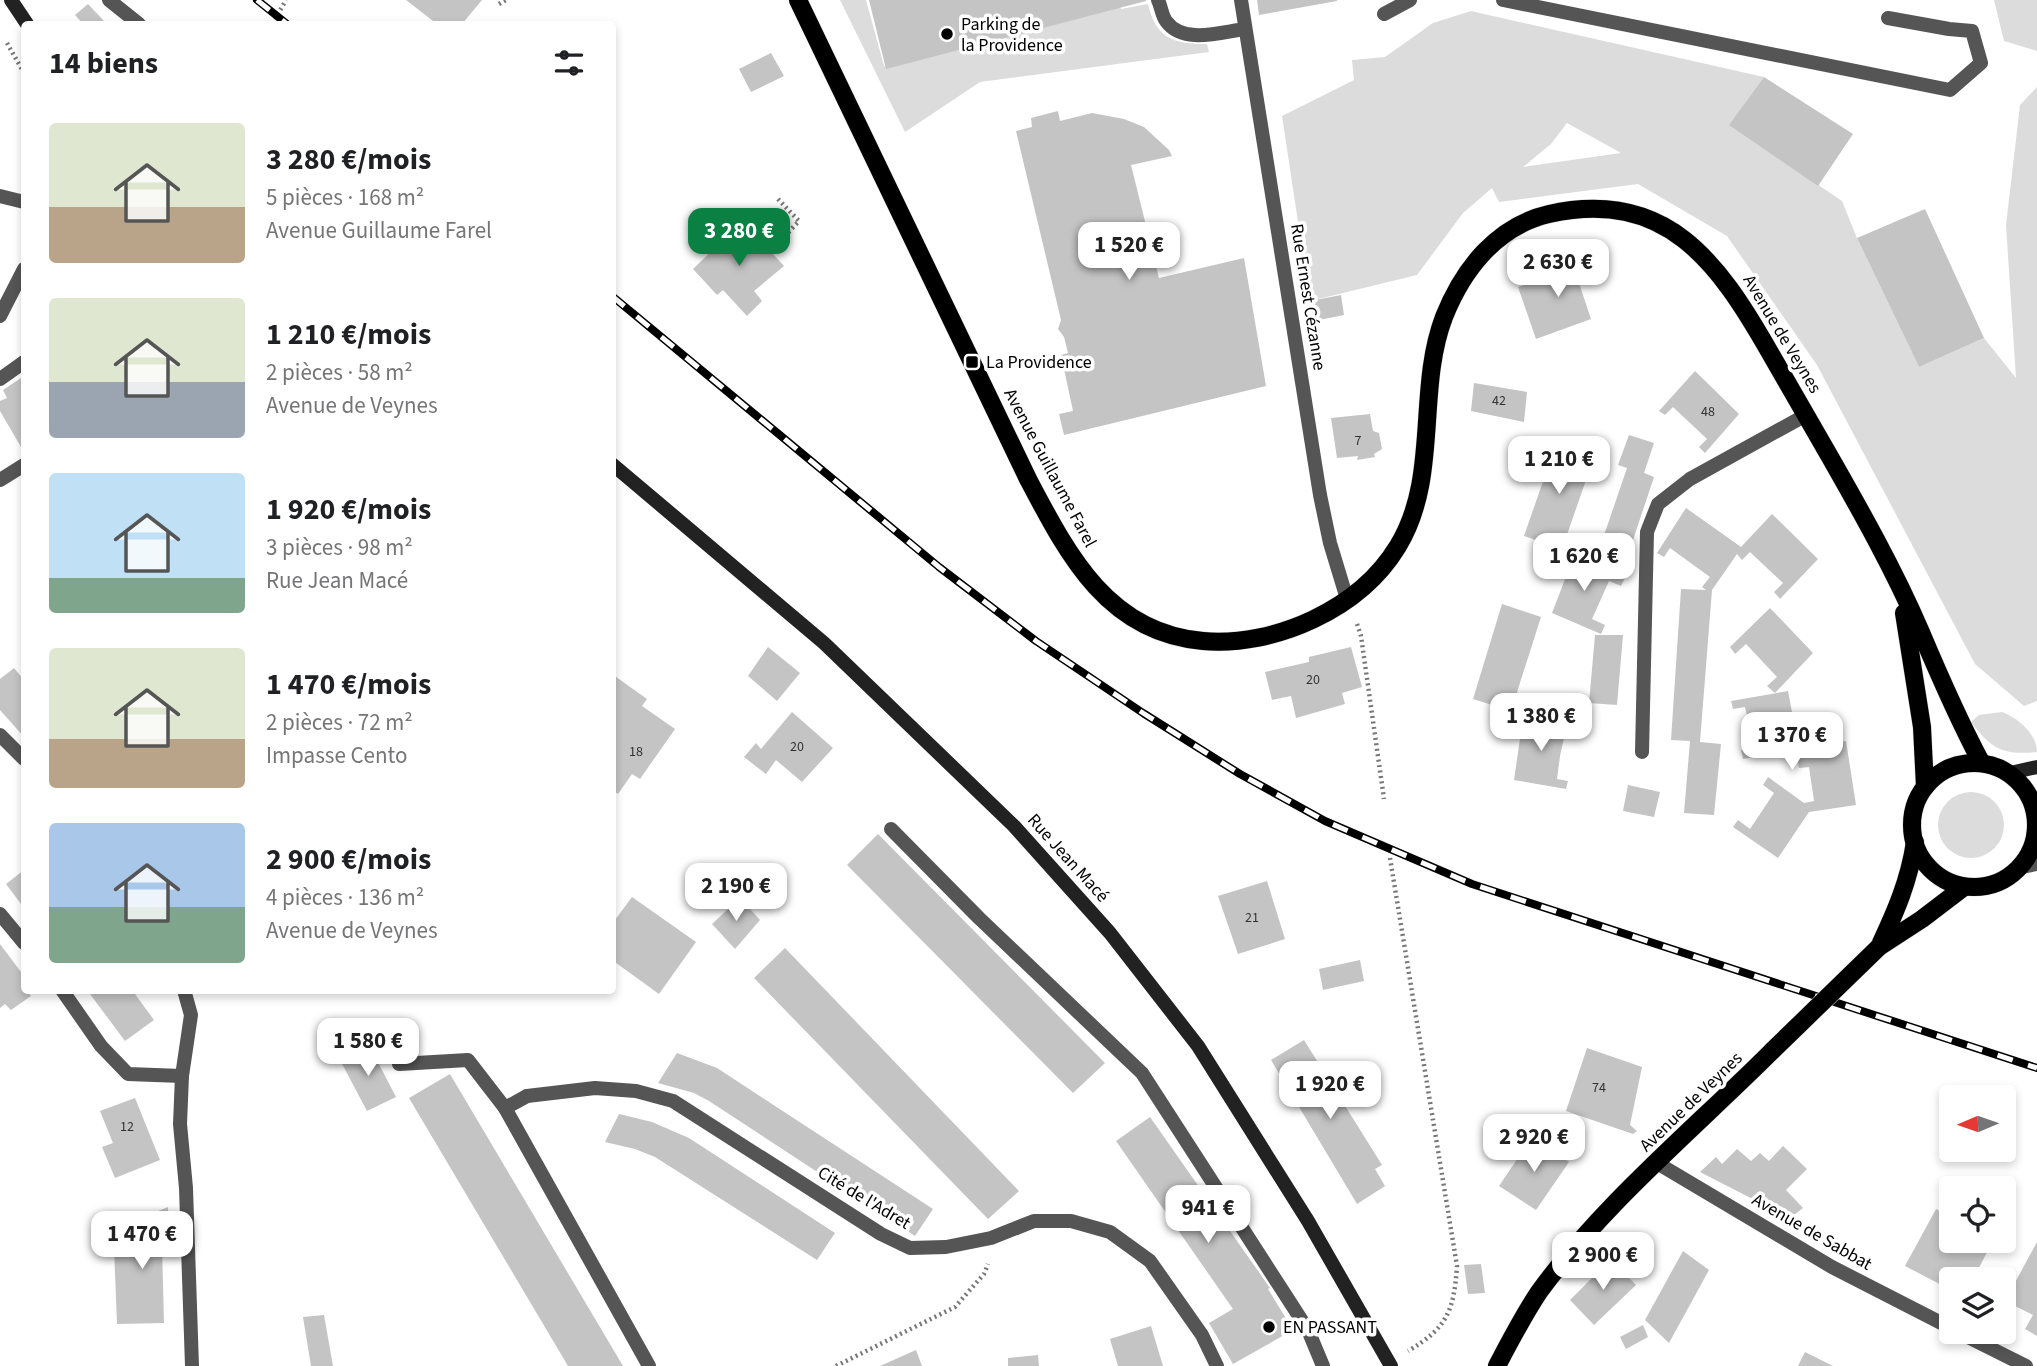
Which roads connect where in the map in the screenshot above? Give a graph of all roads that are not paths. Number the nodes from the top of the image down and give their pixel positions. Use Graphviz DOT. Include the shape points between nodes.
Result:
graph roads {
  1 [pos="12,0"];
  2 [pos="108,0"];
  3 [pos="798,0"];
  4 [pos="1158,0"];
  5 [pos="1241,0"];
  6 [pos="1410,0"];
  7 [pos="1503,0"];
  8 [pos="1384,14"];
  9 [pos="1888,18"];
  10 [pos="25,21"];
  11 [pos="135,21"];
  12 [pos="1245,29"];
  13 [pos="0,196"];
  14 [pos="21,201"];
  15 [pos="21,276"];
  16 [pos="0,316"];
  17 [pos="21,364"];
  18 [pos="0,379"];
  19 [pos="1806,415"];
  20 [pos="21,467"];
  21 [pos="616,467"];
  22 [pos="0,480"];
  23 [pos="1899,586"];
  24 [pos="1347,599"];
  25 [pos="0,735"];
  26 [pos="1642,752"];
  27 [pos="21,757"];
  28 [pos="1981,762"];
  29 [pos="2037,767"];
  30 [pos="2010,773"];
  31 [pos="1925,787"];
  32 [pos="2037,828"];
  33 [pos="891,829"];
  34 [pos="1915,842"];
  35 [pos="2029,865"];
  36 [pos="1964,887"];
  37 [pos="0,914"];
  38 [pos="21,939"];
  39 [pos="1879,947"];
  40 [pos="65,994"];
  41 [pos="185,994"];
  42 [pos="399,1064"];
  43 [pos="182,1076"];
  44 [pos="505,1108"];
  45 [pos="1657,1163"];
  46 [pos="1939,1322"];
  47 [pos="1982,1344"];
  48 [pos="1390,1364"];
  49 [pos="192,1366"];
  50 [pos="649,1366"];
  51 [pos="1217,1366"];
  52 [pos="1323,1366"];
  53 [pos="1497,1366"];
  54 [pos="2026,1366"];
  1 -- 10 [label="main road"];
  2 -- 11 [label="street"];
  3 -- 24 [label="main road, Avenue Guillaume Farel" via="1028,479 1057,535 1108,601 1140,624 1176,639 1214,642 1297,628"];
  4 -- 12 [label="street" via="1166,20 1179,33 1195,36"];
  5 -- 12 [label="street, Rue Ernest Cézanne"];
  6 -- 8 [label="street"];
  7 -- 9 [label="street" via="1950,90 1981,63 1972,31"];
  12 -- 24 [label="street, Rue Ernest Cézanne" via="1320,495"];
  13 -- 14 [label="street"];
  15 -- 16 [label="street"];
  17 -- 18 [label="street"];
  19 -- 23 [label="main road, Avenue de Veynes"];
  19 -- 24 [label="main road, Avenue de Veynes" via="1730,285 1698,250 1656,220 1608,210 1572,209 1533,218 1499,236 1467,271 1444,318 1434,359 1423,474 1415,509 1399,546 1377,575"];
  19 -- 26 [label="street" via="1690,479 1658,504 1647,532"];
  20 -- 22 [label="street"];
  21 -- 48 [label="main road, Rue Jean Macé" via="824,643 1014,825 1110,933 1198,1046 1308,1221"];
  23 -- 28 [label="main road, Avenue de Veynes"];
  23 -- 31 [label="main road, Avenue de Veynes" via="1915,671"];
  25 -- 27 [label="street"];
  28 -- 30 [label="main road"];
  28 -- 31 [label="main road" via="1950,767"];
  29 -- 30 [label="main road"];
  30 -- 32 [label="main road" via="2035,807"];
  31 -- 34 [label="main road" via="1912,822"];
  32 -- 35 [label="main road"];
  33 -- 52 [label="street" via="1142,1073 1308,1330"];
  34 -- 36 [label="main road" via="1933,872"];
  34 -- 39 [label="main road, Avenue de Veynes" via="1910,874"];
  35 -- 36 [label="main road" via="1985,887"];
  36 -- 39 [label="main road, Avenue de Veynes"];
  37 -- 38 [label="street"];
  39 -- 45 [label="main road, Avenue de Veynes, bridge"];
  40 -- 43 [label="street" via="101,1046 128,1074"];
  41 -- 43 [label="street" via="191,1015"];
  42 -- 44 [label="street" via="468,1060"];
  43 -- 49 [label="street" via="180,1124"];
  44 -- 50 [label="street"];
  44 -- 51 [label="street, Cité de l'Adret" via="527,1096 595,1088 636,1091 673,1101 910,1248 991,1238 1034,1221 1071,1221 1110,1232 1150,1261 1202,1335"];
  45 -- 46 [label="street, Avenue de Sabbat" via="1832,1268"];
  45 -- 53 [label="main road, Avenue de Veynes" via="1540,1292"];
  47 -- 54 [label="street"];
}
